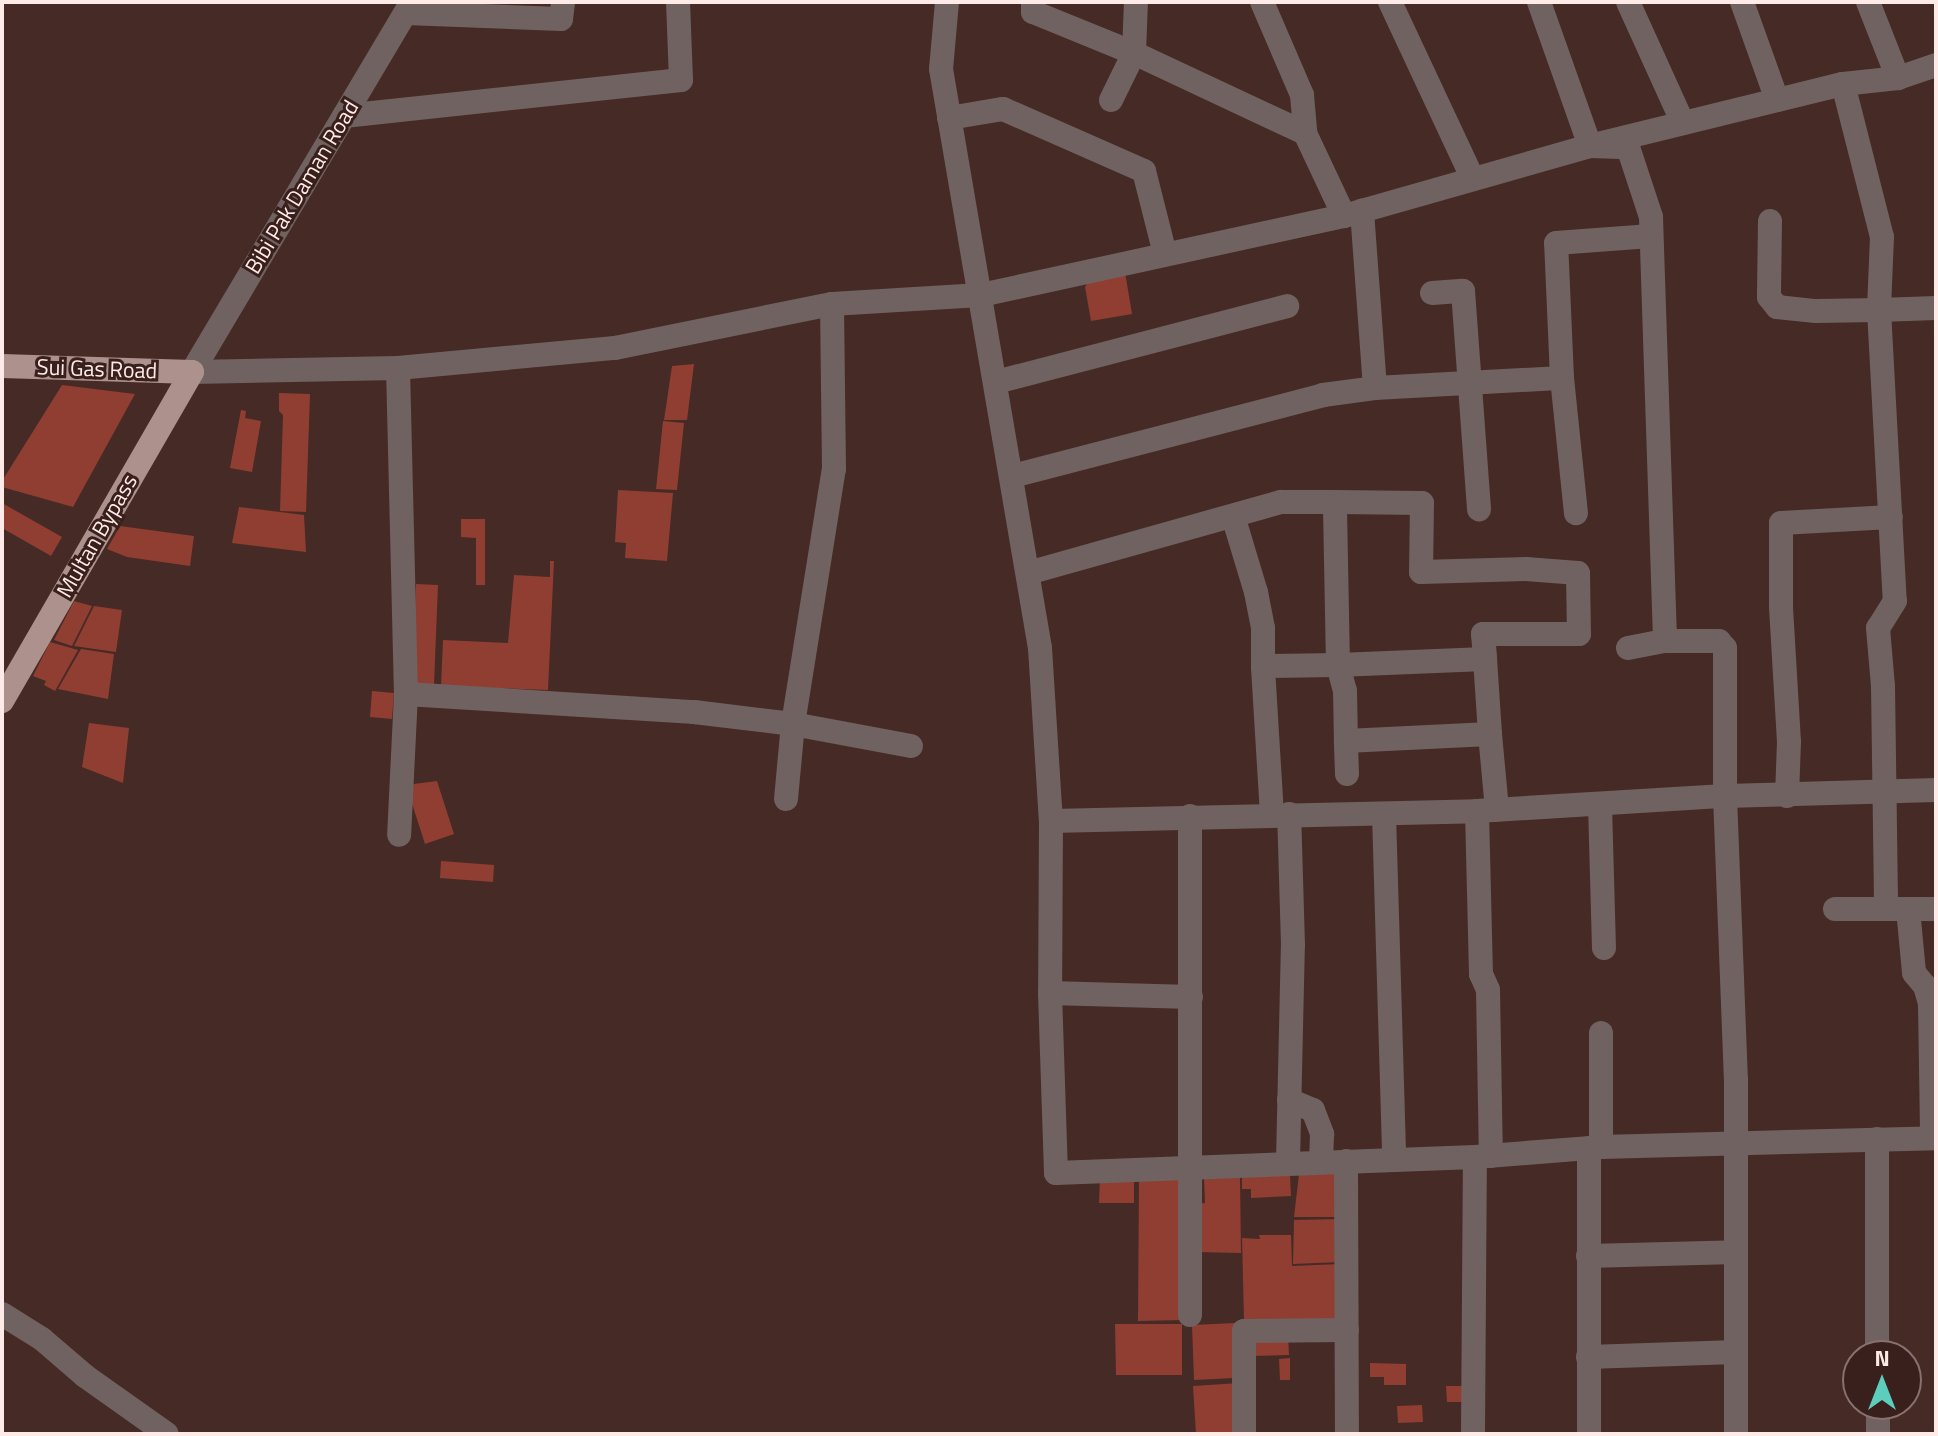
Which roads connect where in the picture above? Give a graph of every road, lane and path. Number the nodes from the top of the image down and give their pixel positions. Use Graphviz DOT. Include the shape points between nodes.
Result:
graph roads {
  1 [pos="563,2"];
  2 [pos="678,2"];
  3 [pos="947,2"];
  4 [pos="1033,2"];
  5 [pos="1136,2"];
  6 [pos="1262,2"];
  7 [pos="1390,2"];
  8 [pos="1539,2"];
  9 [pos="1628,2"];
  10 [pos="1742,2"];
  11 [pos="1868,2"];
  12 [pos="409,8"];
  13 [pos="1134,53"];
  14 [pos="1936,65"];
  15 [pos="1898,78"];
  16 [pos="1843,84"];
  17 [pos="1111,100"];
  18 [pos="1777,100"];
  19 [pos="344,116"];
  20 [pos="949,118"];
  21 [pos="1683,123"];
  22 [pos="1305,133"];
  23 [pos="1590,146"];
  24 [pos="1473,179"];
  25 [pos="1353,213"];
  26 [pos="1770,221"];
  27 [pos="1651,236"];
  28 [pos="1165,254"];
  29 [pos="1432,293"];
  30 [pos="981,295"];
  31 [pos="832,304"];
  32 [pos="1287,306"];
  33 [pos="1936,308"];
  34 [pos="1879,310"];
  35 [pos="2,366"];
  36 [pos="398,368"];
  37 [pos="192,372"];
  38 [pos="1562,378"];
  39 [pos="996,382"];
  40 [pos="1467,383"];
  41 [pos="1375,388"];
  42 [pos="1013,476"];
  43 [pos="1335,502"];
  44 [pos="1479,509"];
  45 [pos="1576,513"];
  46 [pos="1233,516"];
  47 [pos="1891,517"];
  48 [pos="1028,573"];
  49 [pos="1665,641"];
  50 [pos="1628,648"];
  51 [pos="1485,659"];
  52 [pos="1338,665"];
  53 [pos="1263,666"];
  54 [pos="406,694"];
  55 [pos="2,701"];
  56 [pos="793,724"];
  57 [pos="1490,734"];
  58 [pos="1346,741"];
  59 [pos="911,746"];
  60 [pos="1347,774"];
  61 [pos="1885,790"];
  62 [pos="1936,790"];
  63 [pos="1725,796"];
  64 [pos="1787,796"];
  65 [pos="786,799"];
  66 [pos="1600,805"];
  67 [pos="1487,811"];
  68 [pos="1280,814"];
  69 [pos="1384,814"];
  70 [pos="1190,816"];
  71 [pos="1051,821"];
  72 [pos="399,835"];
  73 [pos="1835,909"];
  74 [pos="1897,909"];
  75 [pos="1936,909"];
  76 [pos="1604,948"];
  77 [pos="1050,993"];
  78 [pos="1191,997"];
  79 [pos="1601,1033"];
  80 [pos="1289,1100"];
  81 [pos="1934,1138"];
  82 [pos="1877,1139"];
  83 [pos="1736,1143"];
  84 [pos="1595,1148"];
  85 [pos="1483,1156"];
  86 [pos="1394,1159"];
  87 [pos="1288,1161"];
  88 [pos="1321,1161"];
  89 [pos="1346,1161"];
  90 [pos="1192,1166"];
  91 [pos="1736,1252"];
  92 [pos="1588,1256"];
  93 [pos="2,1314"];
  94 [pos="1190,1315"];
  95 [pos="1347,1330"];
  96 [pos="1877,1340"];
  97 [pos="1736,1352"];
  98 [pos="1588,1357"];
  99 [pos="167,1434"];
  100 [pos="1244,1434"];
  101 [pos="1347,1434"];
  102 [pos="1473,1434"];
  103 [pos="1589,1434"];
  104 [pos="1736,1434"];
  1 -- 12 [label="street" via="561,19"];
  2 -- 19 [label="street" via="681,80"];
  3 -- 20 [label="street" via="941,69"];
  4 -- 13 [label="street" via="1033,12"];
  5 -- 13 [label="street"];
  6 -- 22 [label="street" via="1302,95"];
  7 -- 24 [label="street"];
  8 -- 23 [label="street"];
  9 -- 21 [label="street"];
  10 -- 18 [label="street"];
  11 -- 15 [label="street"];
  12 -- 19 [label="street, Bibi Pak Daman Road"];
  13 -- 17 [label="street"];
  13 -- 22 [label="street"];
  14 -- 15 [label="street"];
  15 -- 16 [label="street"];
  16 -- 18 [label="street"];
  16 -- 34 [label="street" via="1882,237"];
  18 -- 21 [label="street"];
  19 -- 37 [label="street, Bibi Pak Daman Road"];
  20 -- 28 [label="street" via="1003,109 1144,171"];
  20 -- 30 [label="street"];
  21 -- 23 [label="street"];
  22 -- 25 [label="street"];
  23 -- 24 [label="street"];
  23 -- 27 [label="street" via="1628,147 1651,217"];
  24 -- 25 [label="street"];
  25 -- 28 [label="street"];
  25 -- 41 [label="street"];
  26 -- 34 [label="street" via="1769,297 1777,307"];
  27 -- 38 [label="street" via="1556,243"];
  27 -- 49 [label="street"];
  28 -- 30 [label="street"];
  29 -- 40 [label="street" via="1463,291"];
  30 -- 31 [label="street"];
  30 -- 39 [label="street"];
  31 -- 36 [label="street" via="615,348"];
  31 -- 56 [label="street" via="834,469"];
  32 -- 39 [label="street"];
  33 -- 34 [label="street"];
  34 -- 47 [label="street"];
  35 -- 37 [label="main road, Sui Gas Road"];
  36 -- 37 [label="street"];
  36 -- 54 [label="street"];
  37 -- 55 [label="main road, Multan Bypass"];
  38 -- 40 [label="street"];
  38 -- 45 [label="street"];
  39 -- 42 [label="street"];
  40 -- 41 [label="street"];
  40 -- 44 [label="street"];
  41 -- 42 [label="street" via="1323,395"];
  42 -- 48 [label="street"];
  43 -- 46 [label="street" via="1281,502"];
  43 -- 51 [label="street" via="1422,503 1421,572 1578,573 1579,634 1483,634"];
  43 -- 52 [label="street"];
  46 -- 48 [label="street"];
  46 -- 53 [label="street" via="1256,592"];
  47 -- 61 [label="street" via="1895,601 1878,628"];
  47 -- 64 [label="street" via="1781,523"];
  48 -- 71 [label="street" via="1040,648"];
  49 -- 50 [label="street"];
  49 -- 63 [label="street" via="1719,641 1725,648"];
  51 -- 52 [label="street"];
  51 -- 57 [label="street"];
  52 -- 53 [label="street"];
  52 -- 58 [label="street" via="1345,691"];
  53 -- 68 [label="street"];
  54 -- 56 [label="street" via="694,712"];
  54 -- 72 [label="street"];
  56 -- 59 [label="street"];
  56 -- 65 [label="street"];
  57 -- 58 [label="street"];
  57 -- 67 [label="street"];
  58 -- 60 [label="street"];
  61 -- 62 [label="street"];
  61 -- 64 [label="street"];
  61 -- 74 [label="street"];
  63 -- 64 [label="street"];
  63 -- 66 [label="street"];
  63 -- 83 [label="street"];
  66 -- 67 [label="street"];
  66 -- 76 [label="street"];
  67 -- 69 [label="street"];
  67 -- 85 [label="street" via="1481,974 1488,990"];
  68 -- 69 [label="street"];
  68 -- 70 [label="street"];
  68 -- 80 [label="street" via="1293,945"];
  69 -- 86 [label="street"];
  70 -- 71 [label="street"];
  70 -- 78 [label="street"];
  71 -- 77 [label="street"];
  73 -- 74 [label="street"];
  74 -- 75 [label="street"];
  74 -- 81 [label="street" via="1914,973 1930,1004"];
  77 -- 78 [label="street"];
  77 -- 90 [label="street" via="1056,1173"];
  78 -- 90 [label="street"];
  79 -- 84 [label="street"];
  80 -- 87 [label="street"];
  80 -- 88 [label="street" via="1313,1110 1322,1134"];
  81 -- 82 [label="street"];
  82 -- 83 [label="street"];
  82 -- 96 [label="street"];
  83 -- 84 [label="street"];
  83 -- 91 [label="street"];
  84 -- 85 [label="street"];
  84 -- 92 [label="street"];
  85 -- 86 [label="street"];
  85 -- 102 [label="street"];
  86 -- 89 [label="street"];
  87 -- 88 [label="street"];
  87 -- 90 [label="street"];
  88 -- 89 [label="street"];
  89 -- 95 [label="street"];
  90 -- 94 [label="street"];
  91 -- 92 [label="street"];
  91 -- 97 [label="street"];
  92 -- 98 [label="street"];
  93 -- 99 [label="street"];
  95 -- 100 [label="street" via="1244,1331"];
  95 -- 101 [label="street"];
  97 -- 98 [label="street"];
  97 -- 104 [label="street"];
  98 -- 103 [label="street"];
}
